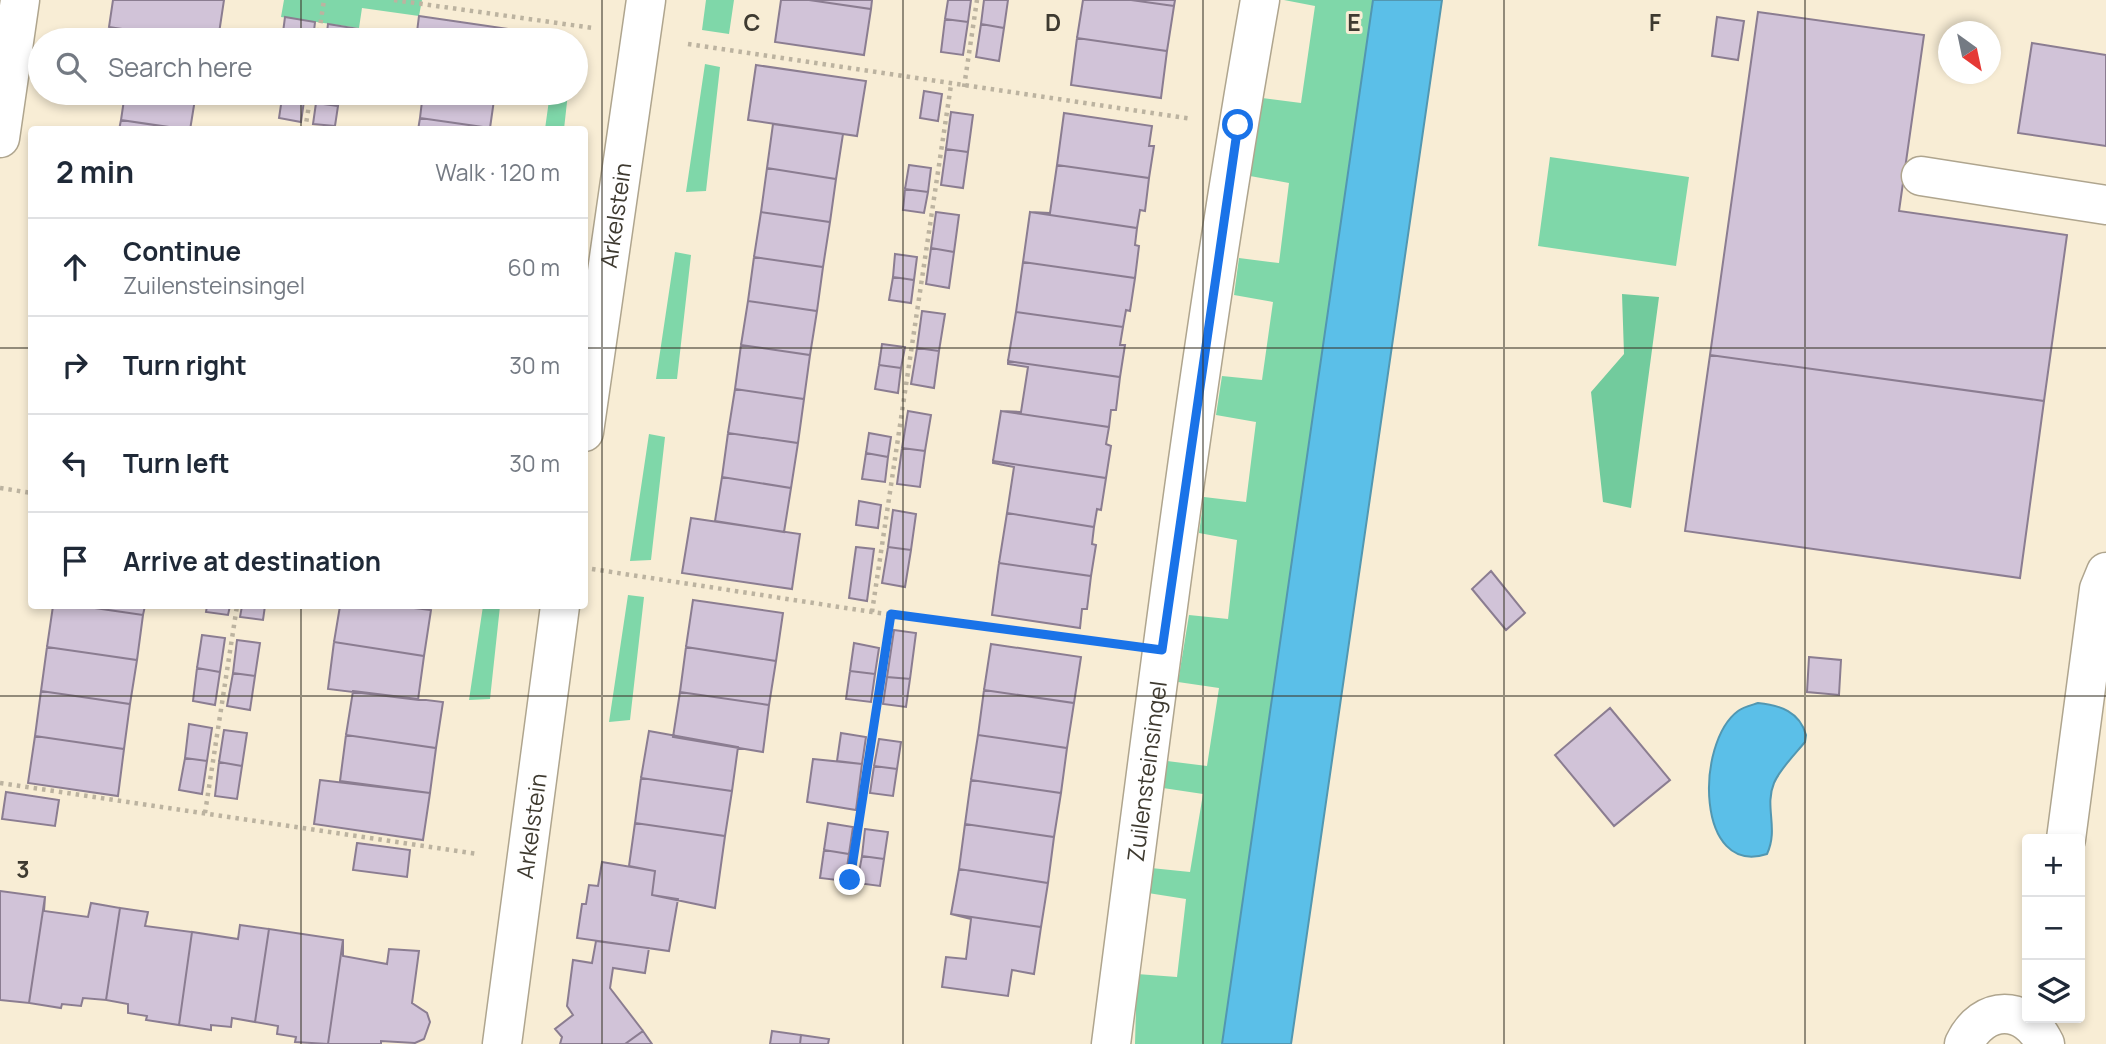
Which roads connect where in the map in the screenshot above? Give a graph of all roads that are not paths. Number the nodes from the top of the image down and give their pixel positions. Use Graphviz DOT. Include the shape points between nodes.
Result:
graph roads {
  1 [pos="20,0"];
  2 [pos="1260,0"];
  3 [pos="643,18"];
  4 [pos="0,138"];
  5 [pos="1921,176"];
  6 [pos="2106,205"];
  7 [pos="588,404"];
  8 [pos="2106,572"];
  9 [pos="560,609"];
  10 [pos="2067,834"];
  11 [pos="2037,1028"];
  12 [pos="502,1044"];
  13 [pos="1111,1044"];
  14 [pos="1964,1044"];
  1 -- 4 [label="street"];
  2 -- 13 [label="street, Zuilensteinsingel" via="1162,650"];
  3 -- 7 [label="street, Arkelstein"];
  5 -- 6 [label="street"];
  8 -- 10 [label="street" via="2099,589"];
  9 -- 12 [label="street, Arkelstein"];
  11 -- 14 [label="street" via="2021,1016 1994,1015 1970,1031"];
}
